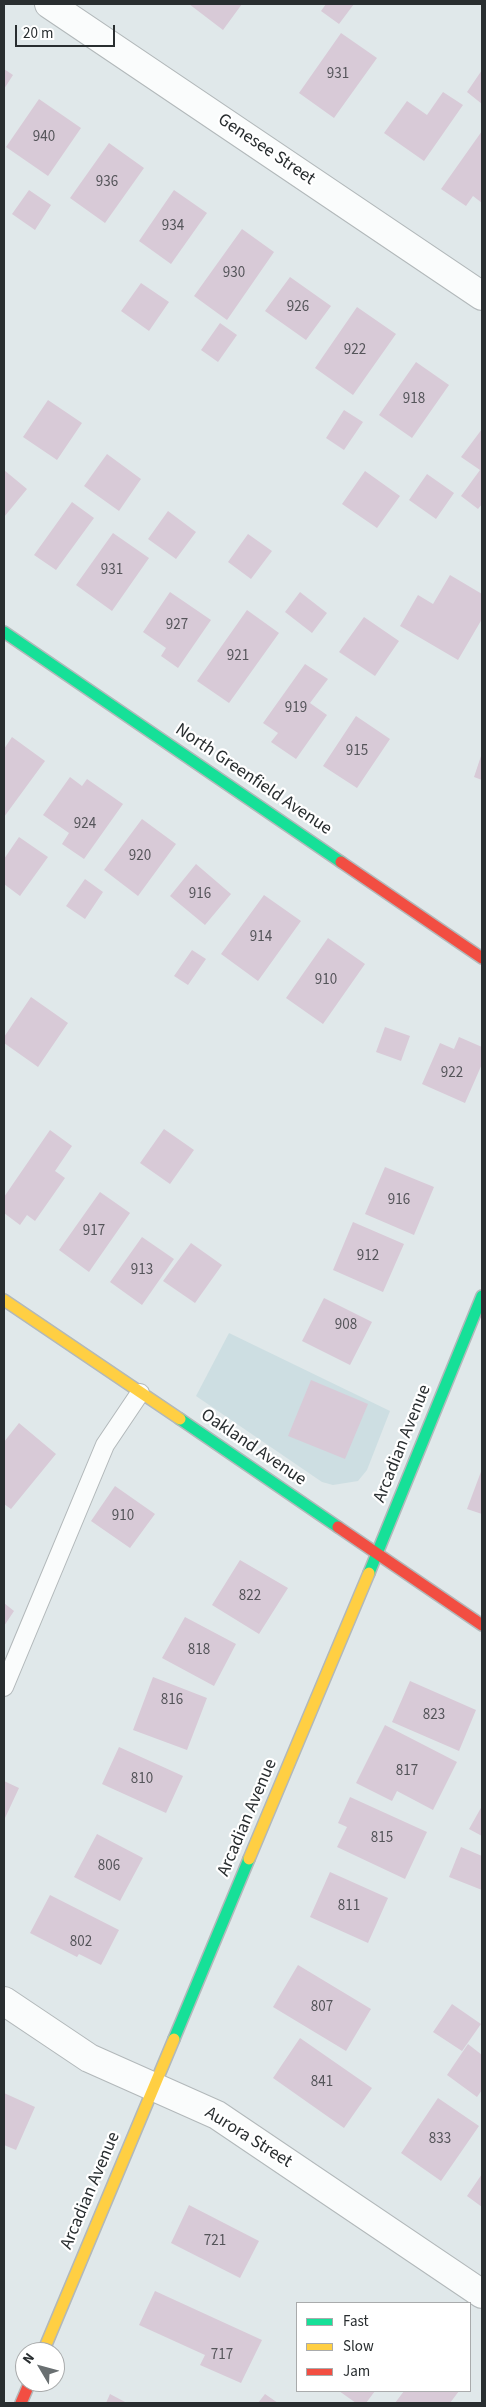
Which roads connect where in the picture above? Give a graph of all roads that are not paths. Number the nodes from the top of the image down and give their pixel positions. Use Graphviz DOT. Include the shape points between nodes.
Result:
graph roads {
  1 [pos="49,4"];
  2 [pos="482,296"];
  3 [pos="4,632"];
  4 [pos="482,958"];
  5 [pos="482,1296"];
  6 [pos="4,1300"];
  7 [pos="140,1393"];
  8 [pos="377,1554"];
  9 [pos="482,1625"];
  10 [pos="9,1656"];
  11 [pos="4,1687"];
  12 [pos="4,2001"];
  13 [pos="153,2088"];
  14 [pos="482,2294"];
  15 [pos="46,2342"];
  1 -- 2 [label="street, Genesee Street"];
  3 -- 4 [label="main road, North Greenfield Avenue"];
  5 -- 8 [label="main road, Arcadian Avenue"];
  6 -- 7 [label="main road, Oakland Avenue"];
  7 -- 8 [label="main road, Oakland Avenue"];
  7 -- 10 [label="lane" via="105,1445"];
  8 -- 9 [label="main road, Oakland Avenue"];
  8 -- 13 [label="main road, Arcadian Avenue"];
  10 -- 11 [label="lane"];
  12 -- 13 [label="street, Aurora Street" via="88,2058"];
  13 -- 14 [label="street, Aurora Street" via="217,2115"];
  13 -- 15 [label="main road, Arcadian Avenue"];
}
